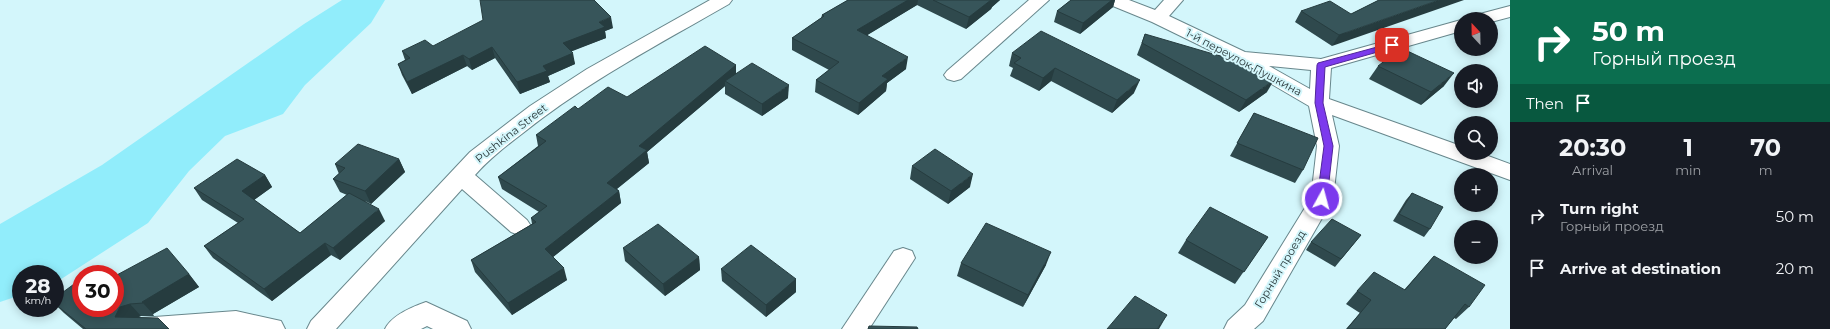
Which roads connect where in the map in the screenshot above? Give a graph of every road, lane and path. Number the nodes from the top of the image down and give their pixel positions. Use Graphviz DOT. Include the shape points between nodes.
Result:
graph roads {
  1 [pos="723,0"];
  2 [pos="1040,0"];
  3 [pos="1114,0"];
  4 [pos="1174,0"];
  5 [pos="1510,11"];
  6 [pos="1498,14"];
  7 [pos="1158,18"];
  8 [pos="1454,27"];
  9 [pos="1239,57"];
  10 [pos="1321,65"];
  11 [pos="954,75"];
  12 [pos="1319,103"];
  13 [pos="1510,172"];
  14 [pos="462,175"];
  15 [pos="519,226"];
  16 [pos="903,258"];
  17 [pos="141,329"];
  18 [pos="272,329"];
  19 [pos="320,329"];
  20 [pos="398,329"];
  21 [pos="458,329"];
  22 [pos="855,329"];
  23 [pos="1237,329"];
  1 -- 14 [label="street, Pushkina Street" via="594,73 543,106 478,157"];
  2 -- 11 [label="street"];
  3 -- 7 [label="street, 1-й переулок Пушкина"];
  4 -- 7 [label="street"];
  5 -- 6 [label="street"];
  7 -- 9 [label="street, 1-й переулок Пушкина"];
  8 -- 10 [label="street"];
  9 -- 10 [label="street"];
  9 -- 12 [label="street, 1-й переулок Пушкина"];
  10 -- 12 [label="street, Горный проезд"];
  12 -- 13 [label="street, 1-й переулок Пушкина"];
  12 -- 23 [label="street, Горный проезд" via="1328,146 1322,199 1254,313"];
  14 -- 15 [label="street"];
  14 -- 19 [label="street, Pushkina Street"];
  16 -- 22 [label="street"];
  17 -- 18 [label="street" via="236,322"];
  20 -- 21 [label="street" via="426,313"];
}
